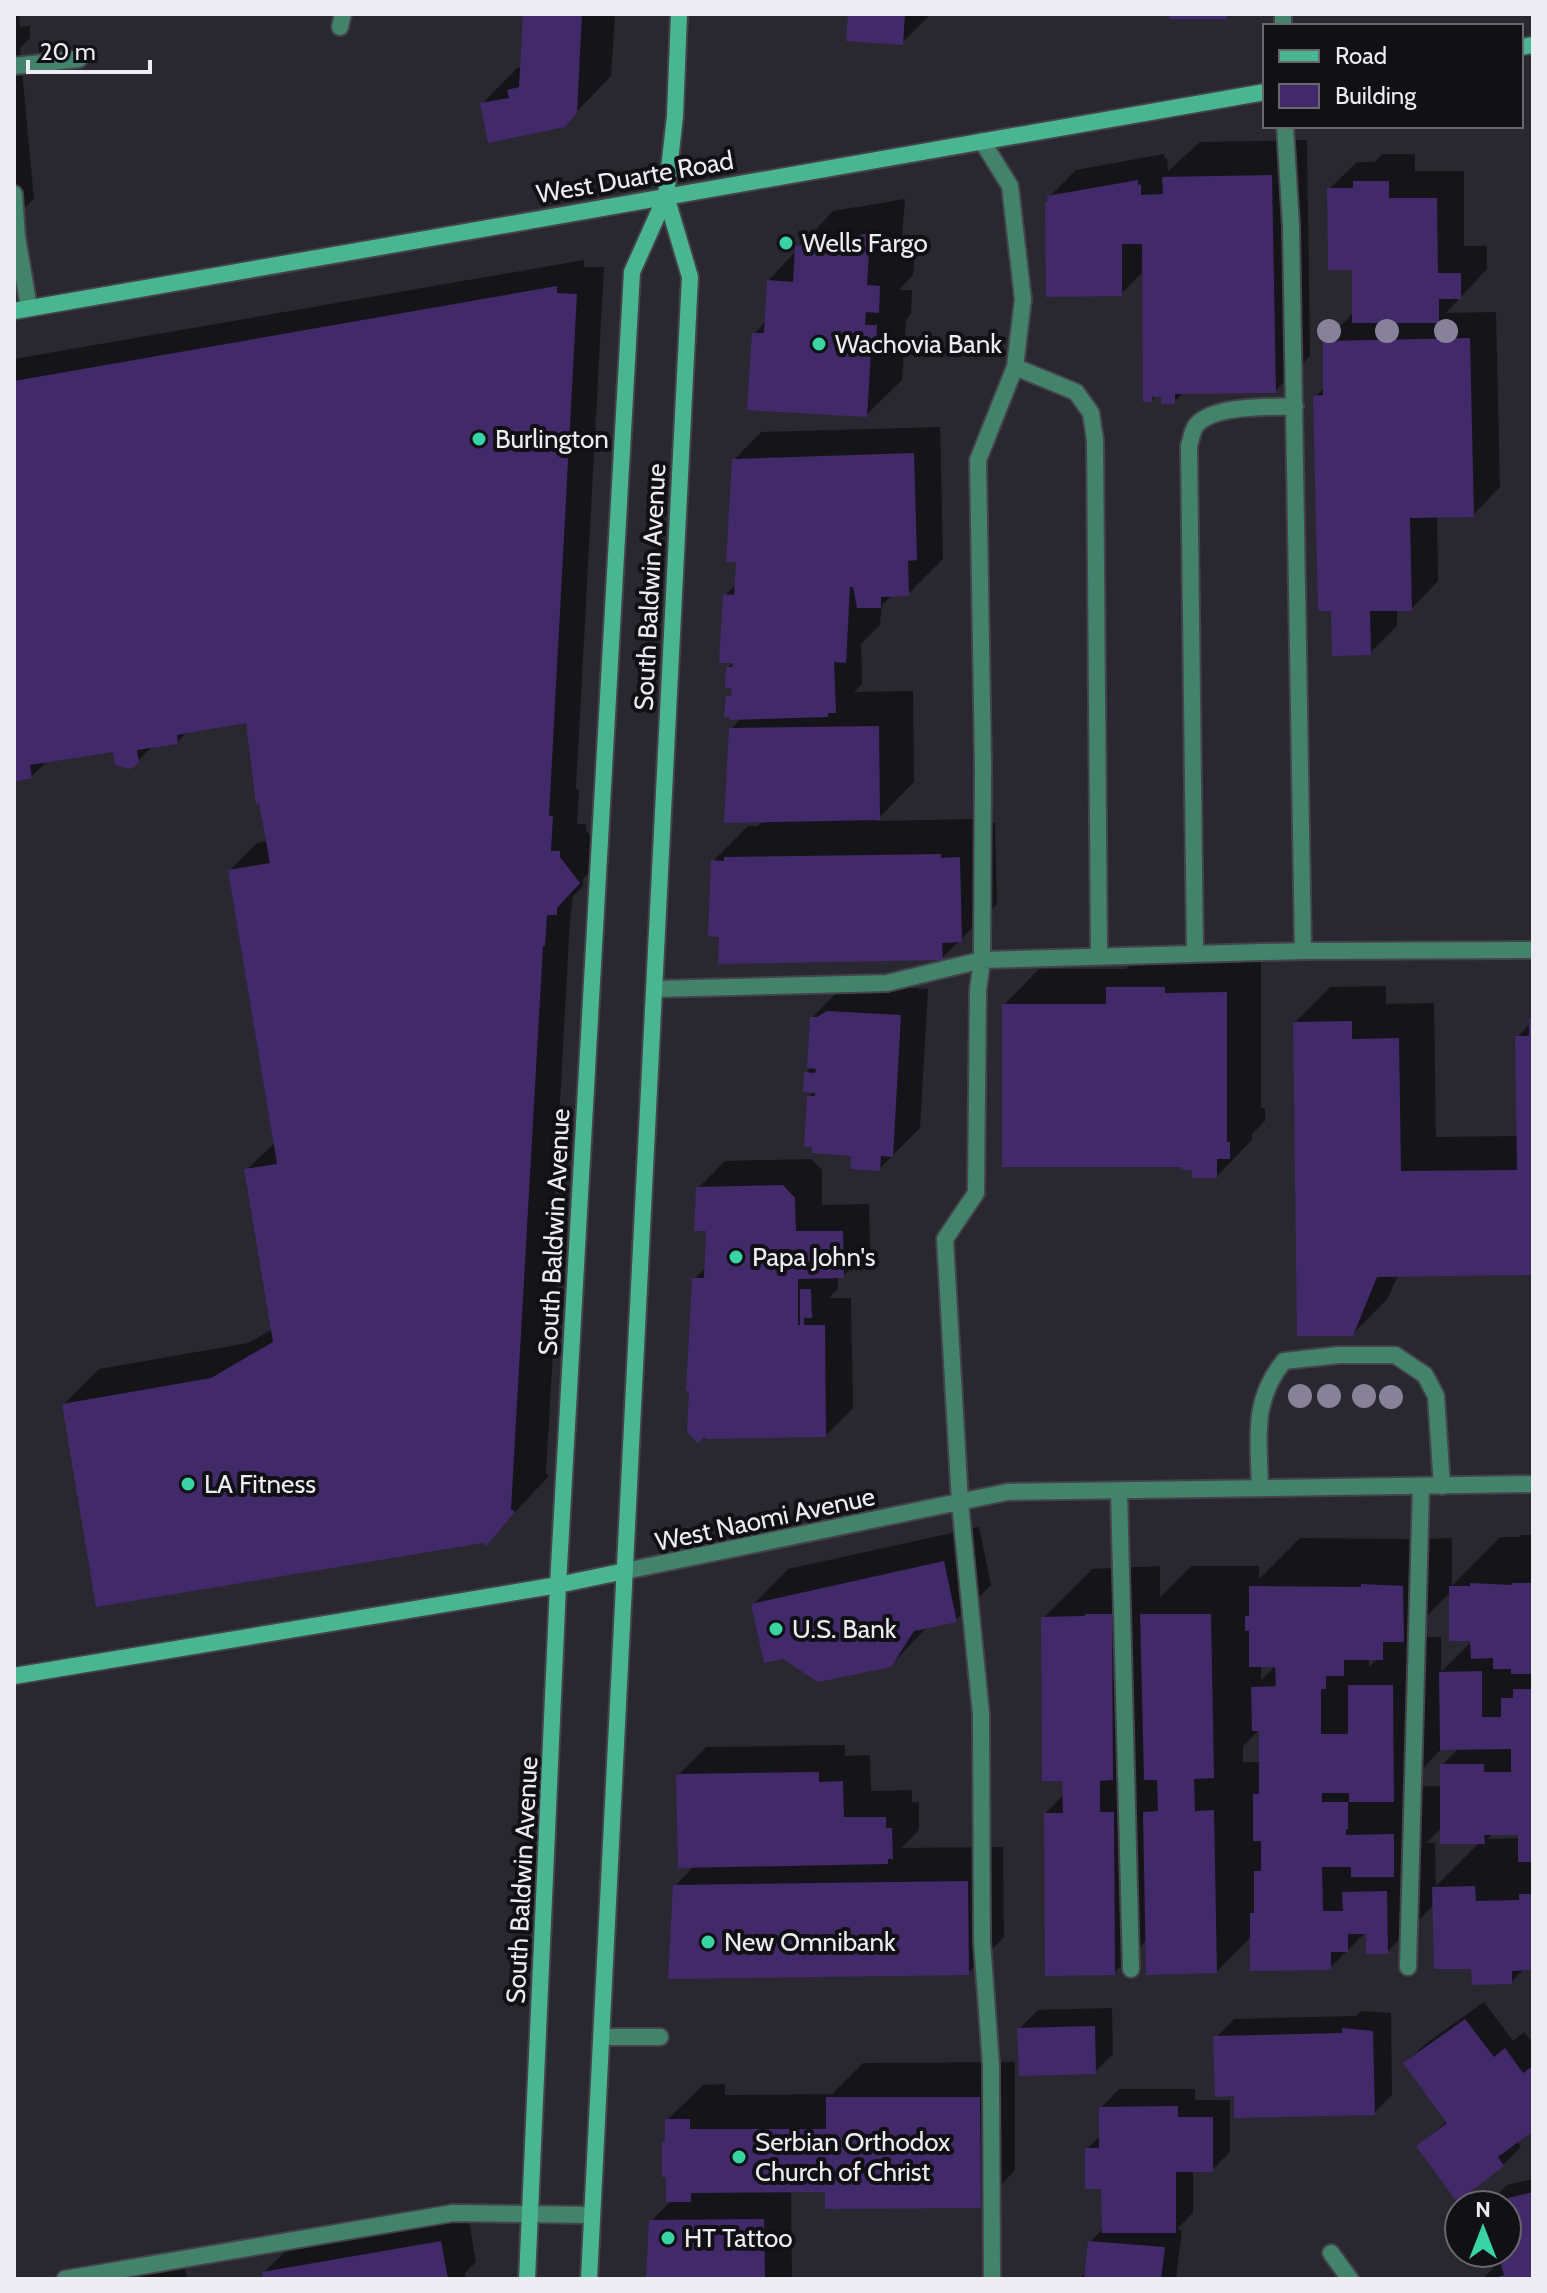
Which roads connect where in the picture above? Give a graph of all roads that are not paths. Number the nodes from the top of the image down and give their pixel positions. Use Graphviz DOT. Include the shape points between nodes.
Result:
graph roads {
  1 [pos="679,14"];
  2 [pos="79,59"];
  3 [pos="14,66"];
  4 [pos="1263,92"];
  5 [pos="1285,128"];
  6 [pos="982,141"];
  7 [pos="14,194"];
  8 [pos="666,196"];
  9 [pos="21,310"];
  10 [pos="1015,367"];
  11 [pos="1295,406"];
  12 [pos="1533,950"];
  13 [pos="1303,951"];
  14 [pos="1195,953"];
  15 [pos="1099,955"];
  16 [pos="982,960"];
  17 [pos="654,989"];
  18 [pos="1533,1484"];
  19 [pos="1421,1486"];
  20 [pos="1442,1486"];
  21 [pos="1260,1488"];
  22 [pos="1119,1491"];
  23 [pos="960,1503"];
  24 [pos="625,1571"];
  25 [pos="558,1585"];
  26 [pos="14,1676"];
  27 [pos="1408,1967"];
  28 [pos="1131,1969"];
  29 [pos="602,2037"];
  30 [pos="660,2037"];
  31 [pos="530,2213"];
  32 [pos="592,2215"];
  33 [pos="1331,2253"];
  34 [pos="65,2279"];
  35 [pos="527,2279"];
  36 [pos="589,2279"];
  37 [pos="992,2279"];
  38 [pos="1350,2279"];
  1 -- 8 [label="main road, South Baldwin Avenue"];
  2 -- 3 [label="street"];
  4 -- 6 [label="main road, West Duarte Road"];
  5 -- 11 [label="street"];
  6 -- 8 [label="main road, West Duarte Road"];
  6 -- 10 [label="street" via="1010,186 1023,299"];
  7 -- 9 [label="street"];
  8 -- 9 [label="main road, West Duarte Road"];
  8 -- 17 [label="main road, South Baldwin Avenue" via="690,277"];
  8 -- 25 [label="main road, South Baldwin Avenue" via="632,272"];
  10 -- 15 [label="street" via="1076,392 1091,413 1095,440"];
  10 -- 16 [label="street" via="978,460"];
  11 -- 13 [label="street"];
  11 -- 14 [label="street" via="1210,415 1196,426 1189,446"];
  12 -- 13 [label="street"];
  13 -- 14 [label="street"];
  14 -- 15 [label="street"];
  15 -- 16 [label="street"];
  16 -- 17 [label="street" via="887,983"];
  16 -- 23 [label="street" via="976,1193 945,1239"];
  17 -- 24 [label="main road, South Baldwin Avenue"];
  18 -- 20 [label="street, West Naomi Avenue"];
  19 -- 20 [label="street, West Naomi Avenue"];
  19 -- 21 [label="street, West Naomi Avenue"];
  19 -- 27 [label="street"];
  20 -- 21 [label="street" via="1436,1396 1425,1375 1395,1355 1339,1355 1284,1361 1270,1377 1259,1406"];
  21 -- 22 [label="street, West Naomi Avenue"];
  22 -- 23 [label="street, West Naomi Avenue" via="1007,1492"];
  22 -- 28 [label="street"];
  23 -- 24 [label="street, West Naomi Avenue"];
  23 -- 37 [label="street" via="981,1714"];
  24 -- 25 [label="main road, West Naomi Avenue"];
  24 -- 29 [label="main road, South Baldwin Avenue"];
  25 -- 26 [label="main road, West Naomi Avenue"];
  25 -- 31 [label="main road, South Baldwin Avenue"];
  29 -- 30 [label="street"];
  29 -- 32 [label="main road, South Baldwin Avenue"];
  31 -- 32 [label="street"];
  31 -- 34 [label="street" via="453,2213"];
  31 -- 35 [label="main road, South Baldwin Avenue"];
  32 -- 36 [label="main road, South Baldwin Avenue"];
  33 -- 38 [label="street"];
}
